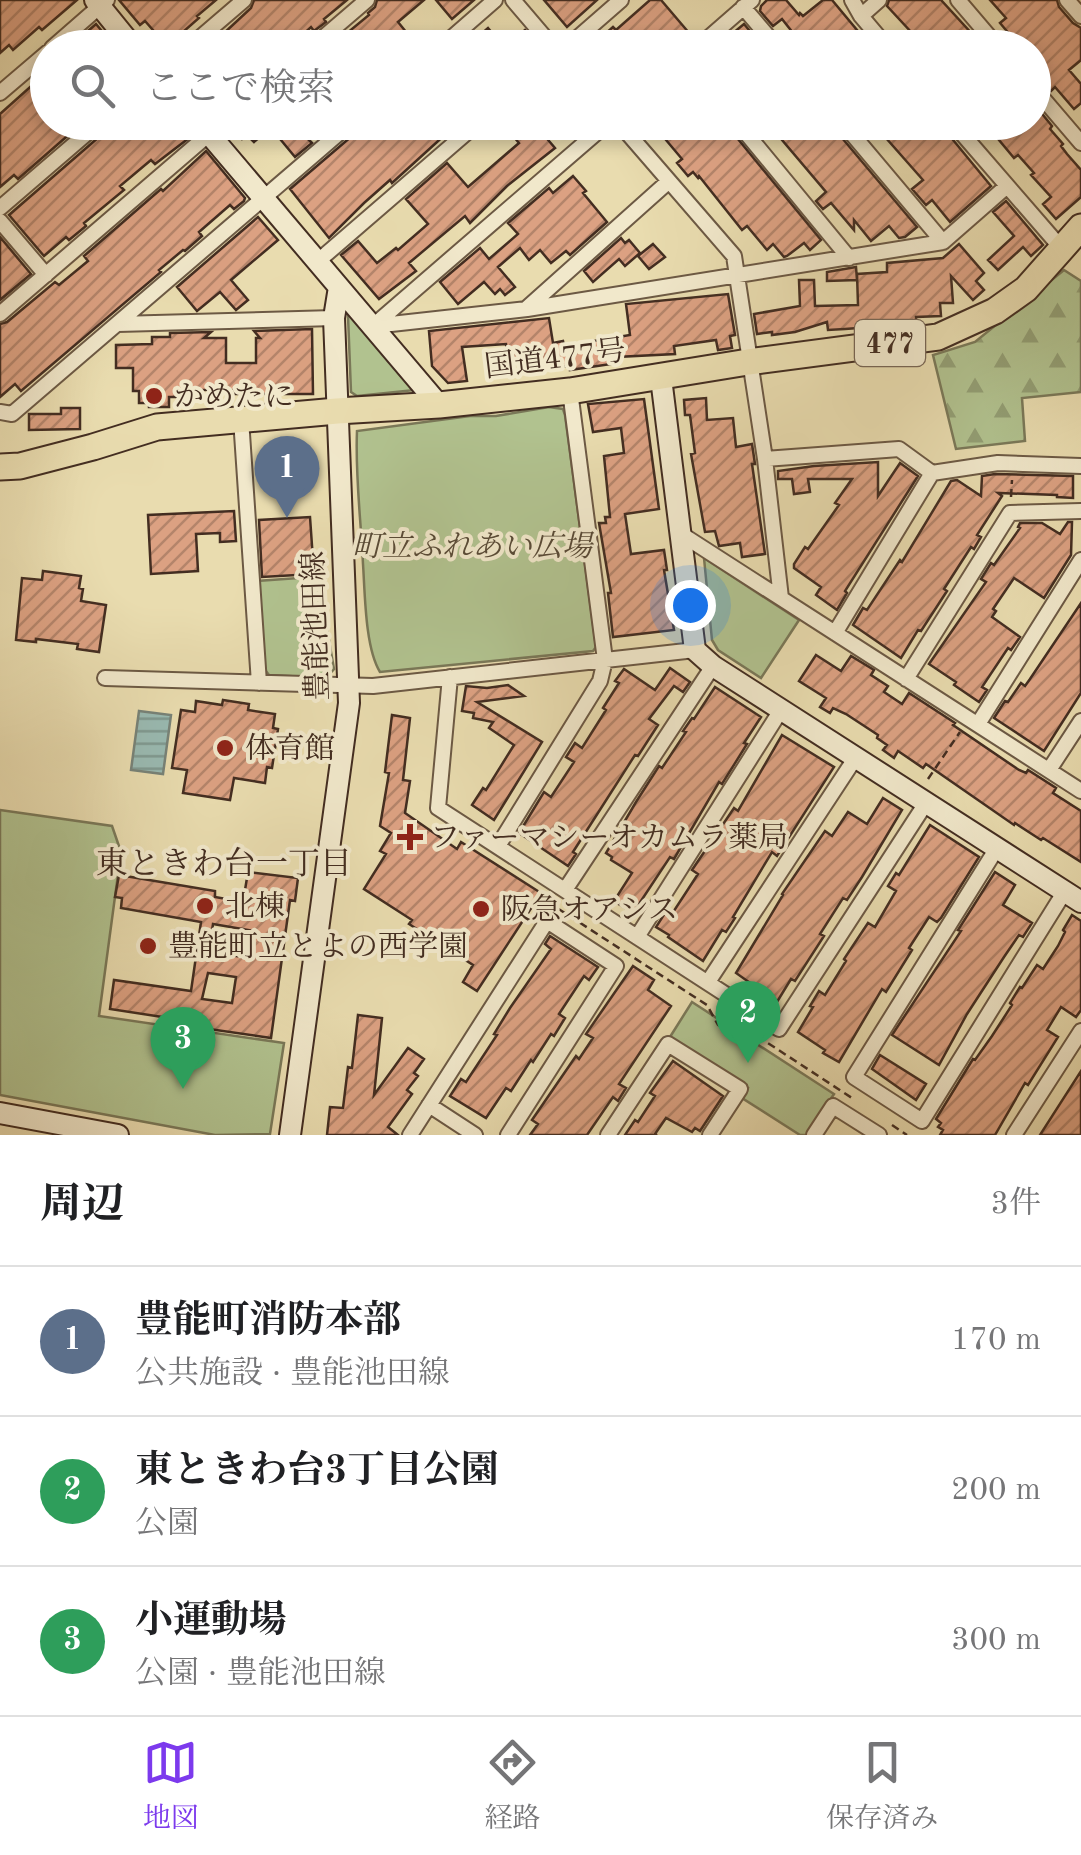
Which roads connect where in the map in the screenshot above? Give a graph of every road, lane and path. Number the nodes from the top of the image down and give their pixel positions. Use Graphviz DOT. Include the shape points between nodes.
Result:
graph roads {
  1 [pos="244,0"];
  2 [pos="366,0"];
  3 [pos="496,0"];
  4 [pos="512,0"];
  5 [pos="620,0"];
  6 [pos="852,0"];
  7 [pos="879,0"];
  8 [pos="958,0"];
  9 [pos="1067,0"];
  10 [pos="101,2"];
  11 [pos="748,4"];
  12 [pos="861,16"];
  13 [pos="1081,16"];
  14 [pos="71,30"];
  15 [pos="121,30"];
  16 [pos="209,30"];
  17 [pos="332,30"];
  18 [pos="461,30"];
  19 [pos="538,30"];
  20 [pos="586,30"];
  21 [pos="718,30"];
  22 [pos="766,30"];
  23 [pos="873,30"];
  24 [pos="984,30"];
  25 [pos="30,67"];
  26 [pos="0,93"];
  27 [pos="1051,106"];
  28 [pos="1078,134"];
  29 [pos="79,140"];
  30 [pos="195,140"];
  31 [pos="220,140"];
  32 [pos="331,140"];
  33 [pos="458,140"];
  34 [pos="589,140"];
  35 [pos="634,140"];
  36 [pos="752,140"];
  37 [pos="857,140"];
  38 [pos="967,140"];
  39 [pos="669,181"];
  40 [pos="1007,186"];
  41 [pos="264,198"];
  42 [pos="0,208"];
  43 [pos="0,221"];
  44 [pos="1081,226"];
  45 [pos="944,242"];
  46 [pos="1062,249"];
  47 [pos="849,258"];
  48 [pos="318,262"];
  49 [pos="46,274"];
  50 [pos="738,275"];
  51 [pos="339,287"];
  52 [pos="527,309"];
  53 [pos="0,314"];
  54 [pos="334,318"];
  55 [pos="118,324"];
  56 [pos="373,326"];
  57 [pos="748,362"];
  58 [pos="661,378"];
  59 [pos="570,391"];
  60 [pos="440,405"];
  61 [pos="338,411"];
  62 [pos="0,412"];
  63 [pos="241,419"];
  64 [pos="765,459"];
  65 [pos="1013,464"];
  66 [pos="1081,466"];
  67 [pos="0,467"];
  68 [pos="932,473"];
  69 [pos="1081,511"];
  70 [pos="1010,513"];
  71 [pos="681,534"];
  72 [pos="1081,560"];
  73 [pos="780,598"];
  74 [pos="834,632"];
  75 [pos="695,650"];
  76 [pos="605,660"];
  77 [pos="712,666"];
  78 [pos="450,677"];
  79 [pos="105,678"];
  80 [pos="906,678"];
  81 [pos="259,683"];
  82 [pos="350,686"];
  83 [pos="782,710"];
  84 [pos="1081,721"];
  85 [pos="973,722"];
  86 [pos="856,758"];
  87 [pos="1049,770"];
  88 [pos="1081,791"];
  89 [pos="921,799"];
  90 [pos="498,846"];
  91 [pos="997,848"];
  92 [pos="565,890"];
  93 [pos="545,895"];
  94 [pos="1073,896"];
  95 [pos="637,936"];
  96 [pos="708,982"];
  97 [pos="1081,1031"];
  98 [pos="858,1103"];
  99 [pos="429,1106"];
  100 [pos="0,1114"];
  101 [pos="882,1128"];
  102 [pos="118,1135"];
  103 [pos="290,1135"];
  104 [pos="410,1135"];
  105 [pos="475,1135"];
  106 [pos="508,1135"];
  107 [pos="608,1135"];
  108 [pos="710,1135"];
  109 [pos="814,1135"];
  110 [pos="907,1135"];
  111 [pos="1014,1135"];
  1 -- 16 [label="street"];
  2 -- 17 [label="street"];
  3 -- 18 [label="street"];
  4 -- 19 [label="street"];
  5 -- 20 [label="street"];
  6 -- 12 [label="street"];
  7 -- 12 [label="street"];
  8 -- 24 [label="street"];
  9 -- 13 [label="street"];
  10 -- 14 [label="street"];
  10 -- 15 [label="street"];
  11 -- 21 [label="street"];
  11 -- 22 [label="street"];
  12 -- 23 [label="street"];
  25 -- 26 [label="street"];
  27 -- 28 [label="street"];
  29 -- 42 [label="street"];
  30 -- 49 [label="street"];
  31 -- 41 [label="street"];
  32 -- 41 [label="street"];
  33 -- 48 [label="street"];
  34 -- 56 [label="street"];
  35 -- 39 [label="street"];
  36 -- 47 [label="street"];
  37 -- 45 [label="street"];
  38 -- 40 [label="street"];
  39 -- 50 [label="street" via="734,256"];
  39 -- 52 [label="street"];
  40 -- 45 [label="street"];
  40 -- 46 [label="street"];
  41 -- 48 [label="street"];
  41 -- 55 [label="street"];
  43 -- 49 [label="street"];
  44 -- 46 [label="highway, 国道477号 / 477"];
  45 -- 47 [label="street"];
  46 -- 57 [label="highway, 国道477号 / 477" via="1026,289 938,337"];
  47 -- 50 [label="street"];
  48 -- 51 [label="street"];
  49 -- 53 [label="street"];
  50 -- 52 [label="street"];
  50 -- 57 [label="street"];
  51 -- 54 [label="street, 豊能池田線"];
  51 -- 56 [label="street"];
  52 -- 56 [label="street"];
  54 -- 55 [label="street"];
  54 -- 61 [label="street, 豊能池田線"];
  55 -- 62 [label="street" via="12,414"];
  56 -- 60 [label="street"];
  57 -- 58 [label="highway, 国道477号 / 477"];
  57 -- 64 [label="street"];
  58 -- 59 [label="highway, 国道477号 / 477"];
  58 -- 71 [label="street"];
  59 -- 60 [label="highway, 国道477号 / 477"];
  59 -- 76 [label="street"];
  60 -- 61 [label="highway, 国道477号 / 477"];
  61 -- 63 [label="highway, 国道477号 / 477"];
  61 -- 82 [label="street, 豊能池田線"];
  63 -- 67 [label="highway, 国道477号 / 477" via="157,427"];
  63 -- 81 [label="street"];
  64 -- 68 [label="street" via="899,449"];
  64 -- 73 [label="street"];
  65 -- 66 [label="street"];
  65 -- 68 [label="street"];
  65 -- 70 [label="path"];
  68 -- 74 [label="street"];
  69 -- 70 [label="street"];
  70 -- 80 [label="street"];
  71 -- 73 [label="street"];
  71 -- 75 [label="street"];
  72 -- 85 [label="street"];
  73 -- 74 [label="street"];
  74 -- 80 [label="street"];
  75 -- 76 [label="street"];
  75 -- 77 [label="street"];
  76 -- 78 [label="street"];
  76 -- 90 [label="street" via="600,681"];
  77 -- 83 [label="street"];
  77 -- 92 [label="street"];
  78 -- 82 [label="street"];
  78 -- 90 [label="street" via="438,808"];
  79 -- 81 [label="street"];
  80 -- 85 [label="street"];
  81 -- 82 [label="street"];
  82 -- 103 [label="street, 豊能池田線"];
  83 -- 86 [label="street"];
  83 -- 95 [label="street"];
  84 -- 87 [label="street"];
  85 -- 87 [label="street"];
  85 -- 89 [label="path"];
  86 -- 89 [label="street"];
  86 -- 96 [label="street"];
  87 -- 88 [label="street"];
  89 -- 91 [label="street"];
  89 -- 96 [label="street" via="780,1029"];
  90 -- 92 [label="street"];
  91 -- 94 [label="street"];
  91 -- 94 [label="street" via="854,1077 922,1121"];
  92 -- 95 [label="street"];
  93 -- 98 [label="path" via="706,1005 718,1025 744,1038 751,1032"];
  95 -- 96 [label="street"];
  97 -- 111 [label="street"];
  99 -- 104 [label="street"];
  99 -- 105 [label="street"];
  99 -- 106 [label="street" via="547,921 616,966"];
  100 -- 102 [label="street"];
  101 -- 109 [label="street" via="834,1106"];
  101 -- 110 [label="path"];
  107 -- 108 [label="street" via="668,1044 740,1089"];
}
